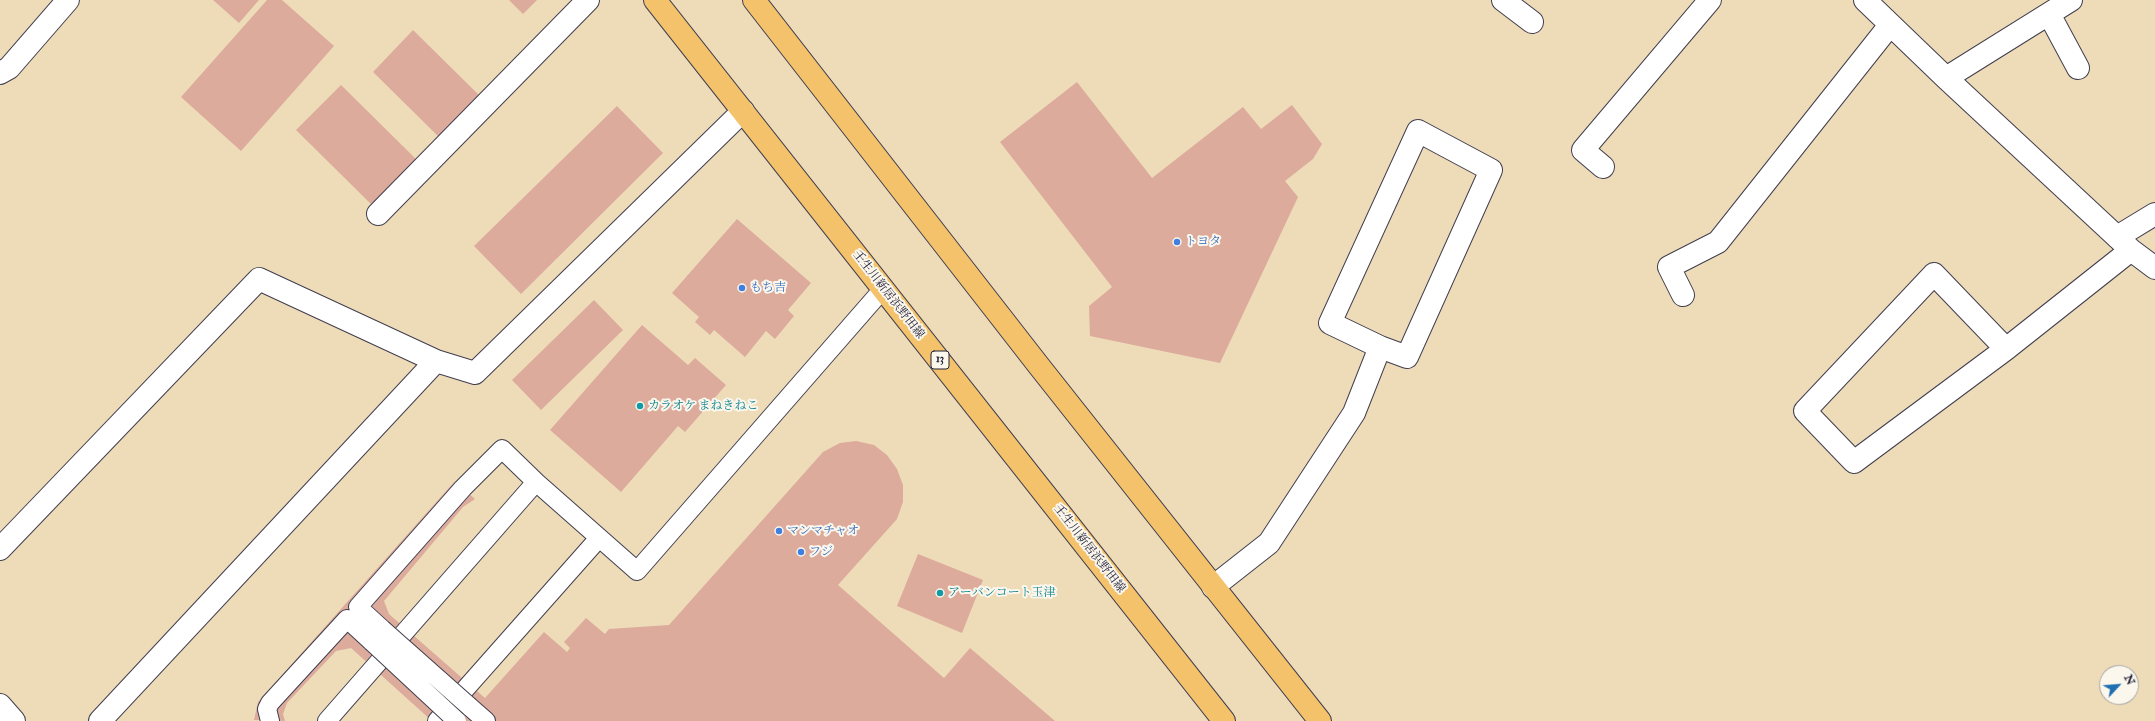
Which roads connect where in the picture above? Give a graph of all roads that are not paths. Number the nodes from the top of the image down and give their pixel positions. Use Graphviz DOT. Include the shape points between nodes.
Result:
graph roads {
  1 [pos="68,0"];
  2 [pos="588,0"];
  3 [pos="655,0"];
  4 [pos="754,0"];
  5 [pos="1710,0"];
  6 [pos="1865,0"];
  7 [pos="2072,0"];
  8 [pos="1507,1"];
  9 [pos="2049,14"];
  10 [pos="1532,22"];
  11 [pos="1890,25"];
  12 [pos="2078,68"];
  13 [pos="0,73"];
  14 [pos="1946,78"];
  15 [pos="743,111"];
  16 [pos="1603,167"];
  17 [pos="378,214"];
  18 [pos="2155,214"];
  19 [pos="2124,243"];
  20 [pos="2155,268"];
  21 [pos="883,288"];
  22 [pos="1683,295"];
  23 [pos="1380,347"];
  24 [pos="2006,349"];
  25 [pos="436,361"];
  26 [pos="536,482"];
  27 [pos="600,538"];
  28 [pos="0,549"];
  29 [pos="1213,587"];
  30 [pos="377,635"];
  31 [pos="0,705"];
  32 [pos="14,721"];
  33 [pos="100,721"];
  34 [pos="270,721"];
  35 [pos="327,721"];
  36 [pos="437,721"];
  37 [pos="457,721"];
  38 [pos="486,721"];
  39 [pos="1224,721"];
  40 [pos="1320,721"];
  1 -- 13 [label="street" via="9,68"];
  2 -- 17 [label="street"];
  3 -- 15 [label="main road, 壬生川新居浜野田線 / 13"];
  4 -- 29 [label="main road"];
  5 -- 16 [label="street" via="1582,150"];
  6 -- 11 [label="street"];
  7 -- 9 [label="street"];
  8 -- 10 [label="street"];
  9 -- 12 [label="street"];
  9 -- 14 [label="street"];
  11 -- 14 [label="street"];
  11 -- 22 [label="street" via="1718,242 1669,267"];
  14 -- 19 [label="street"];
  15 -- 21 [label="main road, 壬生川新居浜野田線 / 13"];
  15 -- 25 [label="street" via="475,373"];
  18 -- 19 [label="street"];
  19 -- 20 [label="street"];
  19 -- 24 [label="street"];
  21 -- 27 [label="lane" via="637,571"];
  21 -- 39 [label="main road, 壬生川新居浜野田線 / 13"];
  23 -- 23 [label="street" via="1330,323 1418,131 1490,170 1406,357"];
  23 -- 29 [label="street" via="1354,414 1269,544"];
  24 -- 24 [label="street" via="1854,462 1805,411 1934,274"];
  25 -- 28 [label="street" via="259,279"];
  25 -- 33 [label="street"];
  26 -- 27 [label="lane"];
  26 -- 30 [label="lane" via="502,449 463,488 358,607"];
  26 -- 35 [label="lane"];
  27 -- 36 [label="lane"];
  29 -- 40 [label="main road"];
  30 -- 34 [label="lane" via="347,619 270,703 267,709"];
  30 -- 37 [label="lane, bridge"];
  30 -- 38 [label="lane, bridge"];
  31 -- 32 [label="street"];
}
